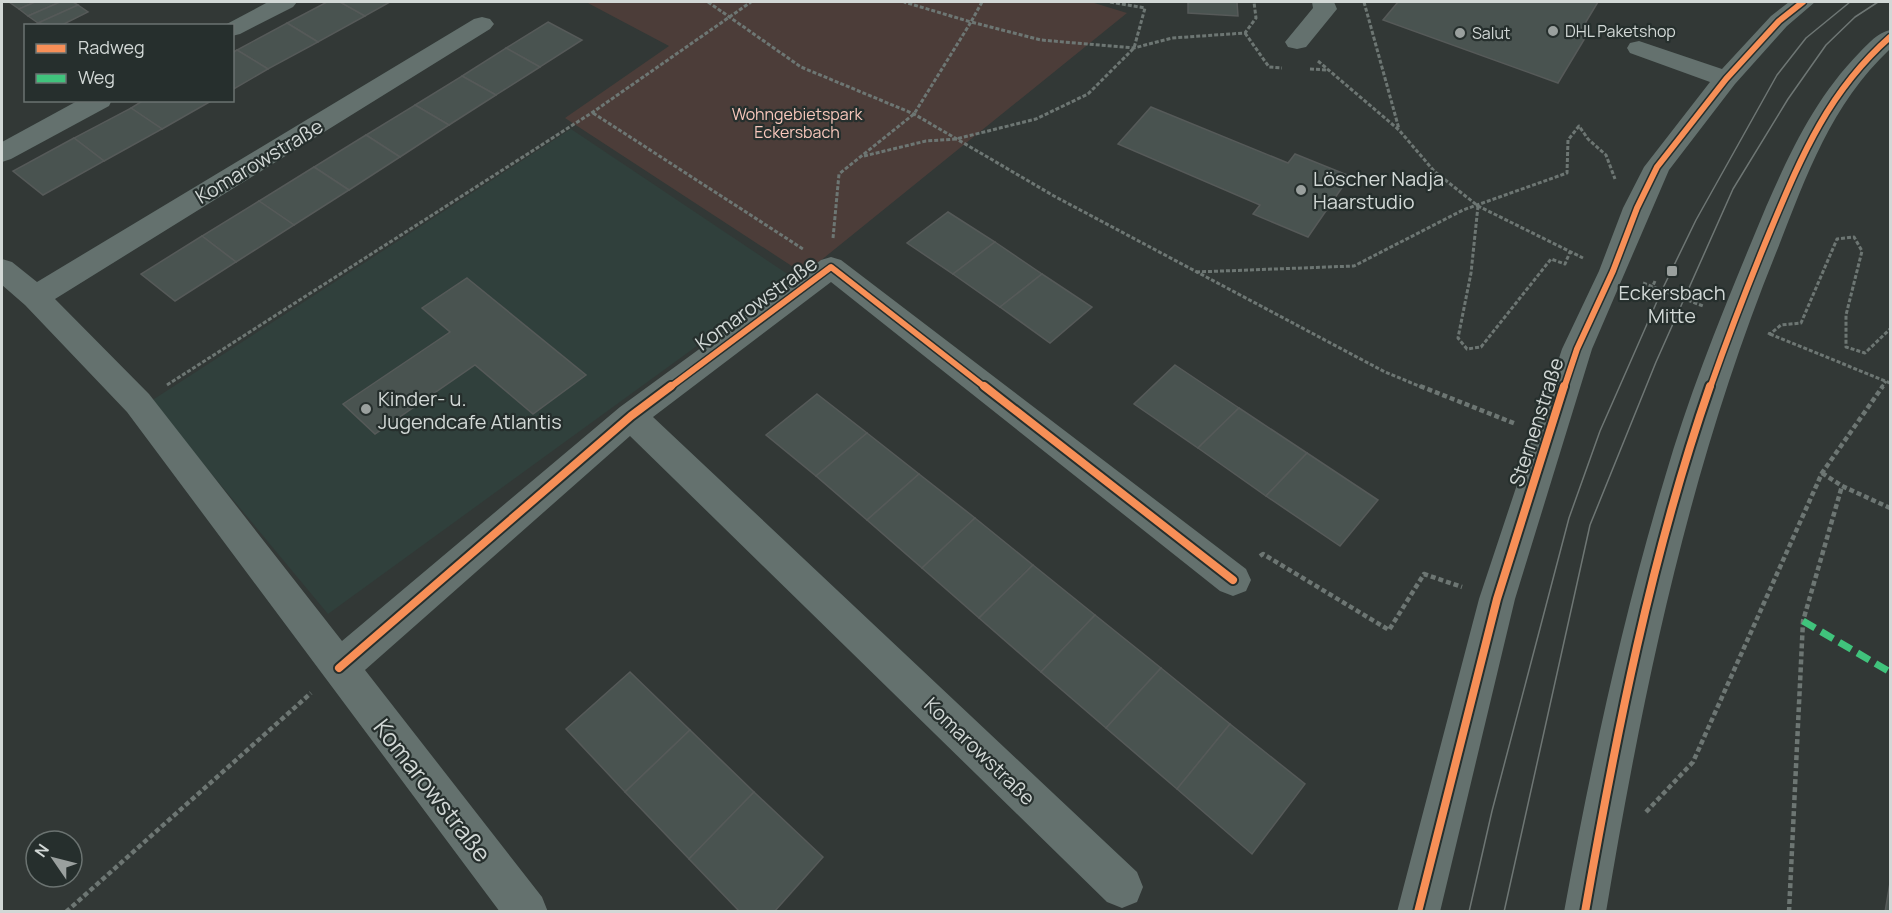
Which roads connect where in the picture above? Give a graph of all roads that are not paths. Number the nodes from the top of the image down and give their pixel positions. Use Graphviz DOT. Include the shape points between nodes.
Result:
graph roads {
  1 [pos="285,2"];
  2 [pos="1323,2"];
  3 [pos="1803,2"];
  4 [pos="482,24"];
  5 [pos="234,28"];
  6 [pos="1890,37"];
  7 [pos="1297,42"];
  8 [pos="1639,48"];
  9 [pos="1726,79"];
  10 [pos="96,102"];
  11 [pos="2,153"];
  12 [pos="2,269"];
  13 [pos="35,297"];
  14 [pos="631,416"];
  15 [pos="1233,580"];
  16 [pos="339,668"];
  17 [pos="1122,887"];
  18 [pos="527,912"];
  19 [pos="1418,912"];
  20 [pos="1585,912"];
  1 -- 5 [label="street"];
  2 -- 7 [label="street" via="1325,9"];
  3 -- 9 [label="street, Sternenstraße" via="1779,21"];
  4 -- 13 [label="street, Komarowstraße"];
  6 -- 20 [label="street" via="1866,57 1823,115 1733,318 1677,490 1620,721"];
  8 -- 9 [label="street"];
  9 -- 19 [label="street, Sternenstraße" via="1658,167 1577,350 1497,599"];
  10 -- 11 [label="street"];
  12 -- 13 [label="street, Komarowstraße"];
  13 -- 16 [label="street, Komarowstraße" via="138,403"];
  14 -- 15 [label="street, Komarowstraße" via="831,267"];
  14 -- 16 [label="street, Komarowstraße"];
  14 -- 17 [label="street, Komarowstraße"];
  16 -- 18 [label="street, Komarowstraße"];
}
